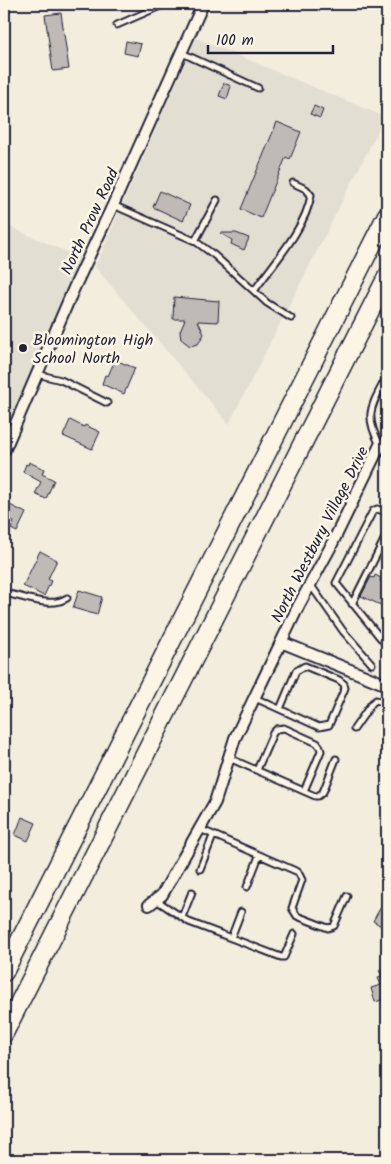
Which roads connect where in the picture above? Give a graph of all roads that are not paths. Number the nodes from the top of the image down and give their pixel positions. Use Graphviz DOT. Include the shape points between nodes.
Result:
graph roads {
  1 [pos="166,4"];
  2 [pos="188,4"];
  3 [pos="202,6"];
  4 [pos="118,25"];
  5 [pos="182,53"];
  6 [pos="258,88"];
  7 [pos="293,183"];
  8 [pos="217,200"];
  9 [pos="113,205"];
  10 [pos="387,215"];
  11 [pos="196,241"];
  12 [pos="387,276"];
  13 [pos="254,291"];
  14 [pos="291,318"];
  15 [pos="37,374"];
  16 [pos="387,376"];
  17 [pos="107,403"];
  18 [pos="384,444"];
  19 [pos="4,451"];
  20 [pos="387,456"];
  21 [pos="387,512"];
  22 [pos="387,534"];
  23 [pos="310,584"];
  24 [pos="4,592"];
  25 [pos="67,598"];
  26 [pos="352,604"];
  27 [pos="281,642"];
  28 [pos="387,646"];
  29 [pos="329,662"];
  30 [pos="372,664"];
  31 [pos="324,674"];
  32 [pos="387,685"];
  33 [pos="254,698"];
  34 [pos="387,704"];
  35 [pos="280,709"];
  36 [pos="354,729"];
  37 [pos="228,758"];
  38 [pos="336,759"];
  39 [pos="257,770"];
  40 [pos="304,791"];
  41 [pos="199,829"];
  42 [pos="213,836"];
  43 [pos="260,856"];
  44 [pos="200,869"];
  45 [pos="247,887"];
  46 [pos="192,892"];
  47 [pos="347,896"];
  48 [pos="153,903"];
  49 [pos="241,912"];
  50 [pos="182,917"];
  51 [pos="294,934"];
  52 [pos="231,938"];
  53 [pos="4,972"];
  54 [pos="4,1033"];
  1 -- 4 [label="lane"];
  2 -- 3 [label="lane"];
  3 -- 5 [label="street, North Prow Road"];
  5 -- 6 [label="lane"];
  5 -- 9 [label="street, North Prow Road"];
  7 -- 13 [label="lane" via="311,195 309,208"];
  8 -- 11 [label="lane"];
  9 -- 11 [label="lane"];
  9 -- 15 [label="street, North Prow Road"];
  10 -- 53 [label="highway"];
  11 -- 13 [label="lane"];
  12 -- 54 [label="highway"];
  13 -- 14 [label="lane"];
  15 -- 17 [label="lane" via="61,380"];
  15 -- 19 [label="street, North Prow Road"];
  16 -- 18 [label="lane" via="374,402 370,420 372,429"];
  18 -- 20 [label="lane"];
  18 -- 23 [label="street, North Westbury Village Drive"];
  21 -- 26 [label="lane" via="373,511 336,581"];
  22 -- 26 [label="lane"];
  23 -- 27 [label="street, North Westbury Village Drive"];
  23 -- 30 [label="lane" via="343,631"];
  24 -- 25 [label="lane" via="52,603"];
  26 -- 28 [label="lane"];
  27 -- 29 [label="street, North Westbury Village Drive"];
  27 -- 33 [label="street, North Westbury Village Drive"];
  29 -- 31 [label="lane"];
  29 -- 32 [label="street, North Westbury Village Drive"];
  31 -- 35 [label="lane" via="305,666 296,671"];
  31 -- 35 [label="lane" via="339,680 345,688 328,725 319,727"];
  33 -- 35 [label="lane"];
  33 -- 37 [label="street, North Westbury Village Drive"];
  34 -- 36 [label="lane" via="376,700 372,703"];
  37 -- 39 [label="lane"];
  37 -- 41 [label="street, North Westbury Village Drive" via="214,802"];
  38 -- 40 [label="lane" via="323,792 315,796"];
  39 -- 40 [label="lane"];
  39 -- 40 [label="lane" via="273,733 284,728 320,747 321,752"];
  41 -- 42 [label="lane"];
  41 -- 48 [label="street, North Westbury Village Drive" via="162,896"];
  42 -- 43 [label="lane"];
  42 -- 44 [label="lane"];
  43 -- 45 [label="lane"];
  43 -- 47 [label="lane" via="301,875 292,908 297,916 334,926"];
  46 -- 50 [label="lane"];
  48 -- 50 [label="lane"];
  49 -- 52 [label="lane"];
  50 -- 52 [label="lane"];
  51 -- 52 [label="lane" via="284,957"];
}
